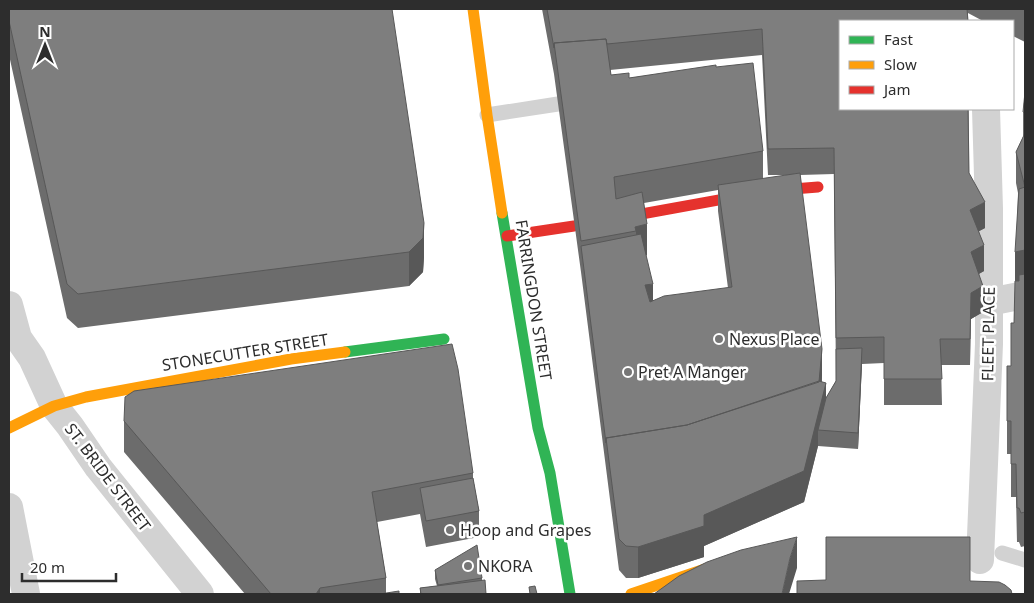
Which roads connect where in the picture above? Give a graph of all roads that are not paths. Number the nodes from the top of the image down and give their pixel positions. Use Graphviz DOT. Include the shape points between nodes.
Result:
graph roads {
  1 [pos="473,9"];
  2 [pos="558,104"];
  3 [pos="986,110"];
  4 [pos="488,116"];
  5 [pos="818,187"];
  6 [pos="614,219"];
  7 [pos="574,226"];
  8 [pos="507,236"];
  9 [pos="1025,294"];
  10 [pos="989,302"];
  11 [pos="9,304"];
  12 [pos="444,340"];
  13 [pos="54,406"];
  14 [pos="9,428"];
  15 [pos="9,506"];
  16 [pos="991,556"];
  17 [pos="1025,560"];
  18 [pos="722,563"];
  19 [pos="26,594"];
  20 [pos="200,594"];
  21 [pos="570,594"];
  22 [pos="631,594"];
  1 -- 4 [label="street, FARRINGDON STREET"];
  2 -- 4 [label="lane"];
  3 -- 10 [label="street, FLEET PLACE"];
  4 -- 8 [label="street, FARRINGDON STREET"];
  5 -- 6 [label="street" via="768,186"];
  7 -- 8 [label="street"];
  8 -- 21 [label="street, FARRINGDON STREET" via="538,428 550,473"];
  9 -- 10 [label="street"];
  10 -- 16 [label="street, FLEET PLACE"];
  11 -- 13 [label="street, ST. BRIDE STREET" via="18,338 32,358"];
  12 -- 13 [label="street, STONECUTTER STREET" via="114,392"];
  13 -- 14 [label="street, STONECUTTER STREET"];
  13 -- 20 [label="street, ST. BRIDE STREET" via="98,467"];
  15 -- 19 [label="street"];
  16 -- 17 [label="lane"];
  18 -- 22 [label="street"];
}
